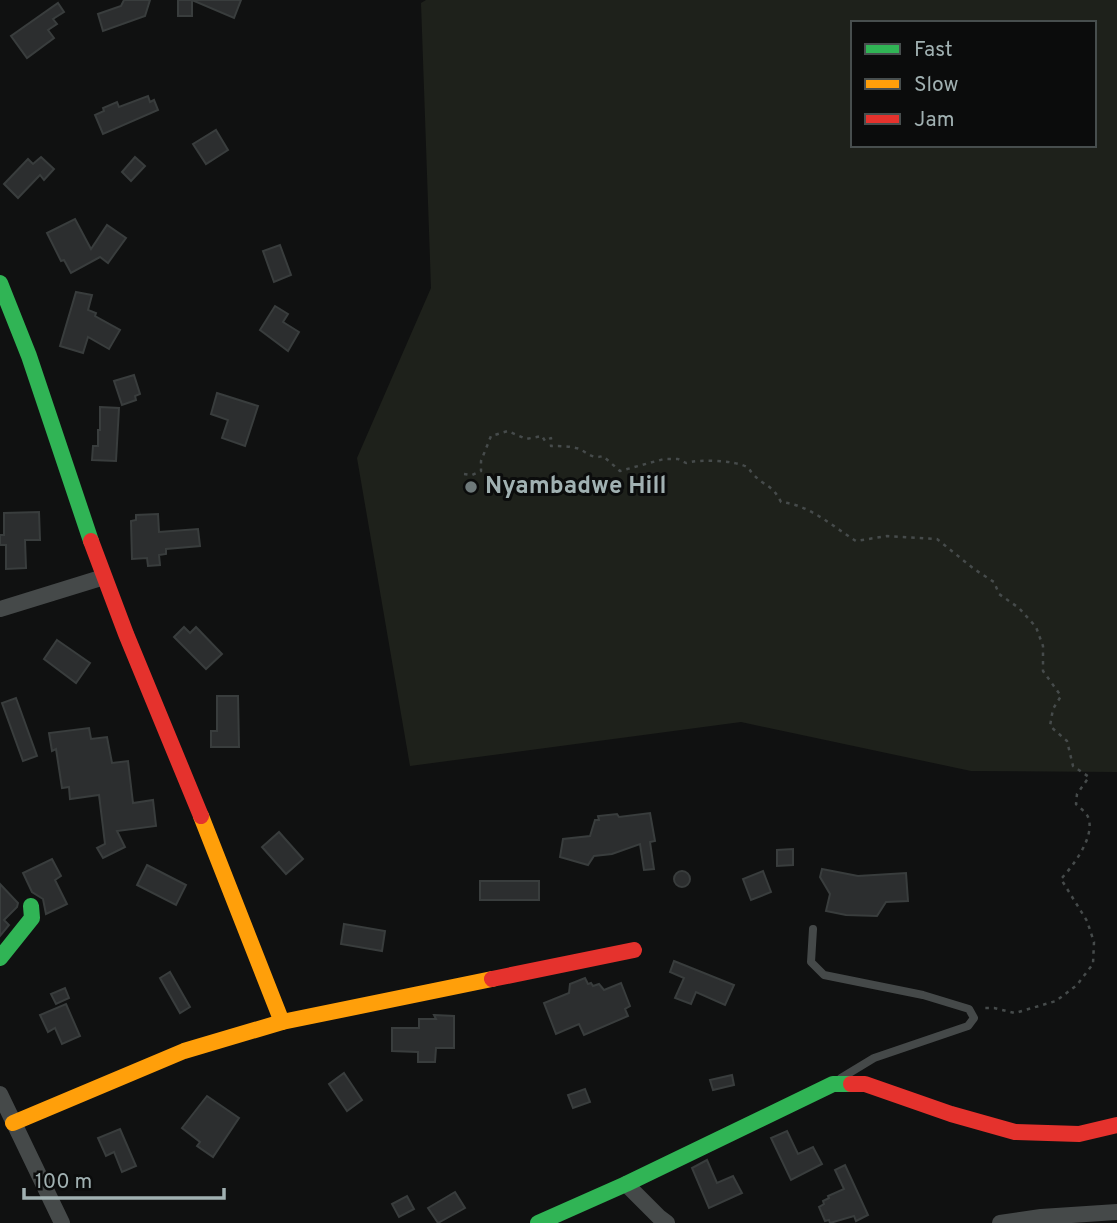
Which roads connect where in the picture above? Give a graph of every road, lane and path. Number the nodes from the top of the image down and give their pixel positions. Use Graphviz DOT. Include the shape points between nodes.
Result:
graph roads {
  1 [pos="0,283"];
  2 [pos="464,474"];
  3 [pos="104,577"];
  4 [pos="0,609"];
  5 [pos="31,906"];
  6 [pos="813,929"];
  7 [pos="634,950"];
  8 [pos="0,958"];
  9 [pos="969,1009"];
  10 [pos="282,1022"];
  11 [pos="833,1084"];
  12 [pos="0,1094"];
  13 [pos="1117,1125"];
  14 [pos="9,1127"];
  15 [pos="626,1184"];
  16 [pos="1117,1212"];
  17 [pos="62,1223"];
  18 [pos="538,1223"];
  19 [pos="667,1223"];
  20 [pos="1000,1223"];
  1 -- 3 [label="street"];
  2 -- 9 [label="path" via="481,471 491,436 508,430 526,439 551,438 551,446 603,456 620,471 678,458 686,464 699,459 737,464 775,489 781,502 808,508 856,541 887,536 937,538 994,582 999,594 1019,608 1036,627 1043,646 1043,671 1061,695 1050,726 1067,741 1073,766 1089,777 1076,804 1088,816 1085,846 1061,879 1087,921 1094,942 1093,964 1077,985 1056,1001 1014,1013"];
  3 -- 4 [label="street"];
  3 -- 10 [label="street" via="225,870"];
  5 -- 8 [label="street" via="32,918"];
  6 -- 9 [label="lane" via="811,962 824,975"];
  7 -- 10 [label="street"];
  9 -- 11 [label="lane" via="974,1018 968,1026 874,1058"];
  10 -- 14 [label="street" via="173,1056"];
  11 -- 13 [label="street" via="865,1084 1015,1132 1079,1134"];
  11 -- 15 [label="street"];
  12 -- 14 [label="street"];
  14 -- 17 [label="street"];
  15 -- 18 [label="street"];
  15 -- 19 [label="street"];
  16 -- 20 [label="street"];
}
